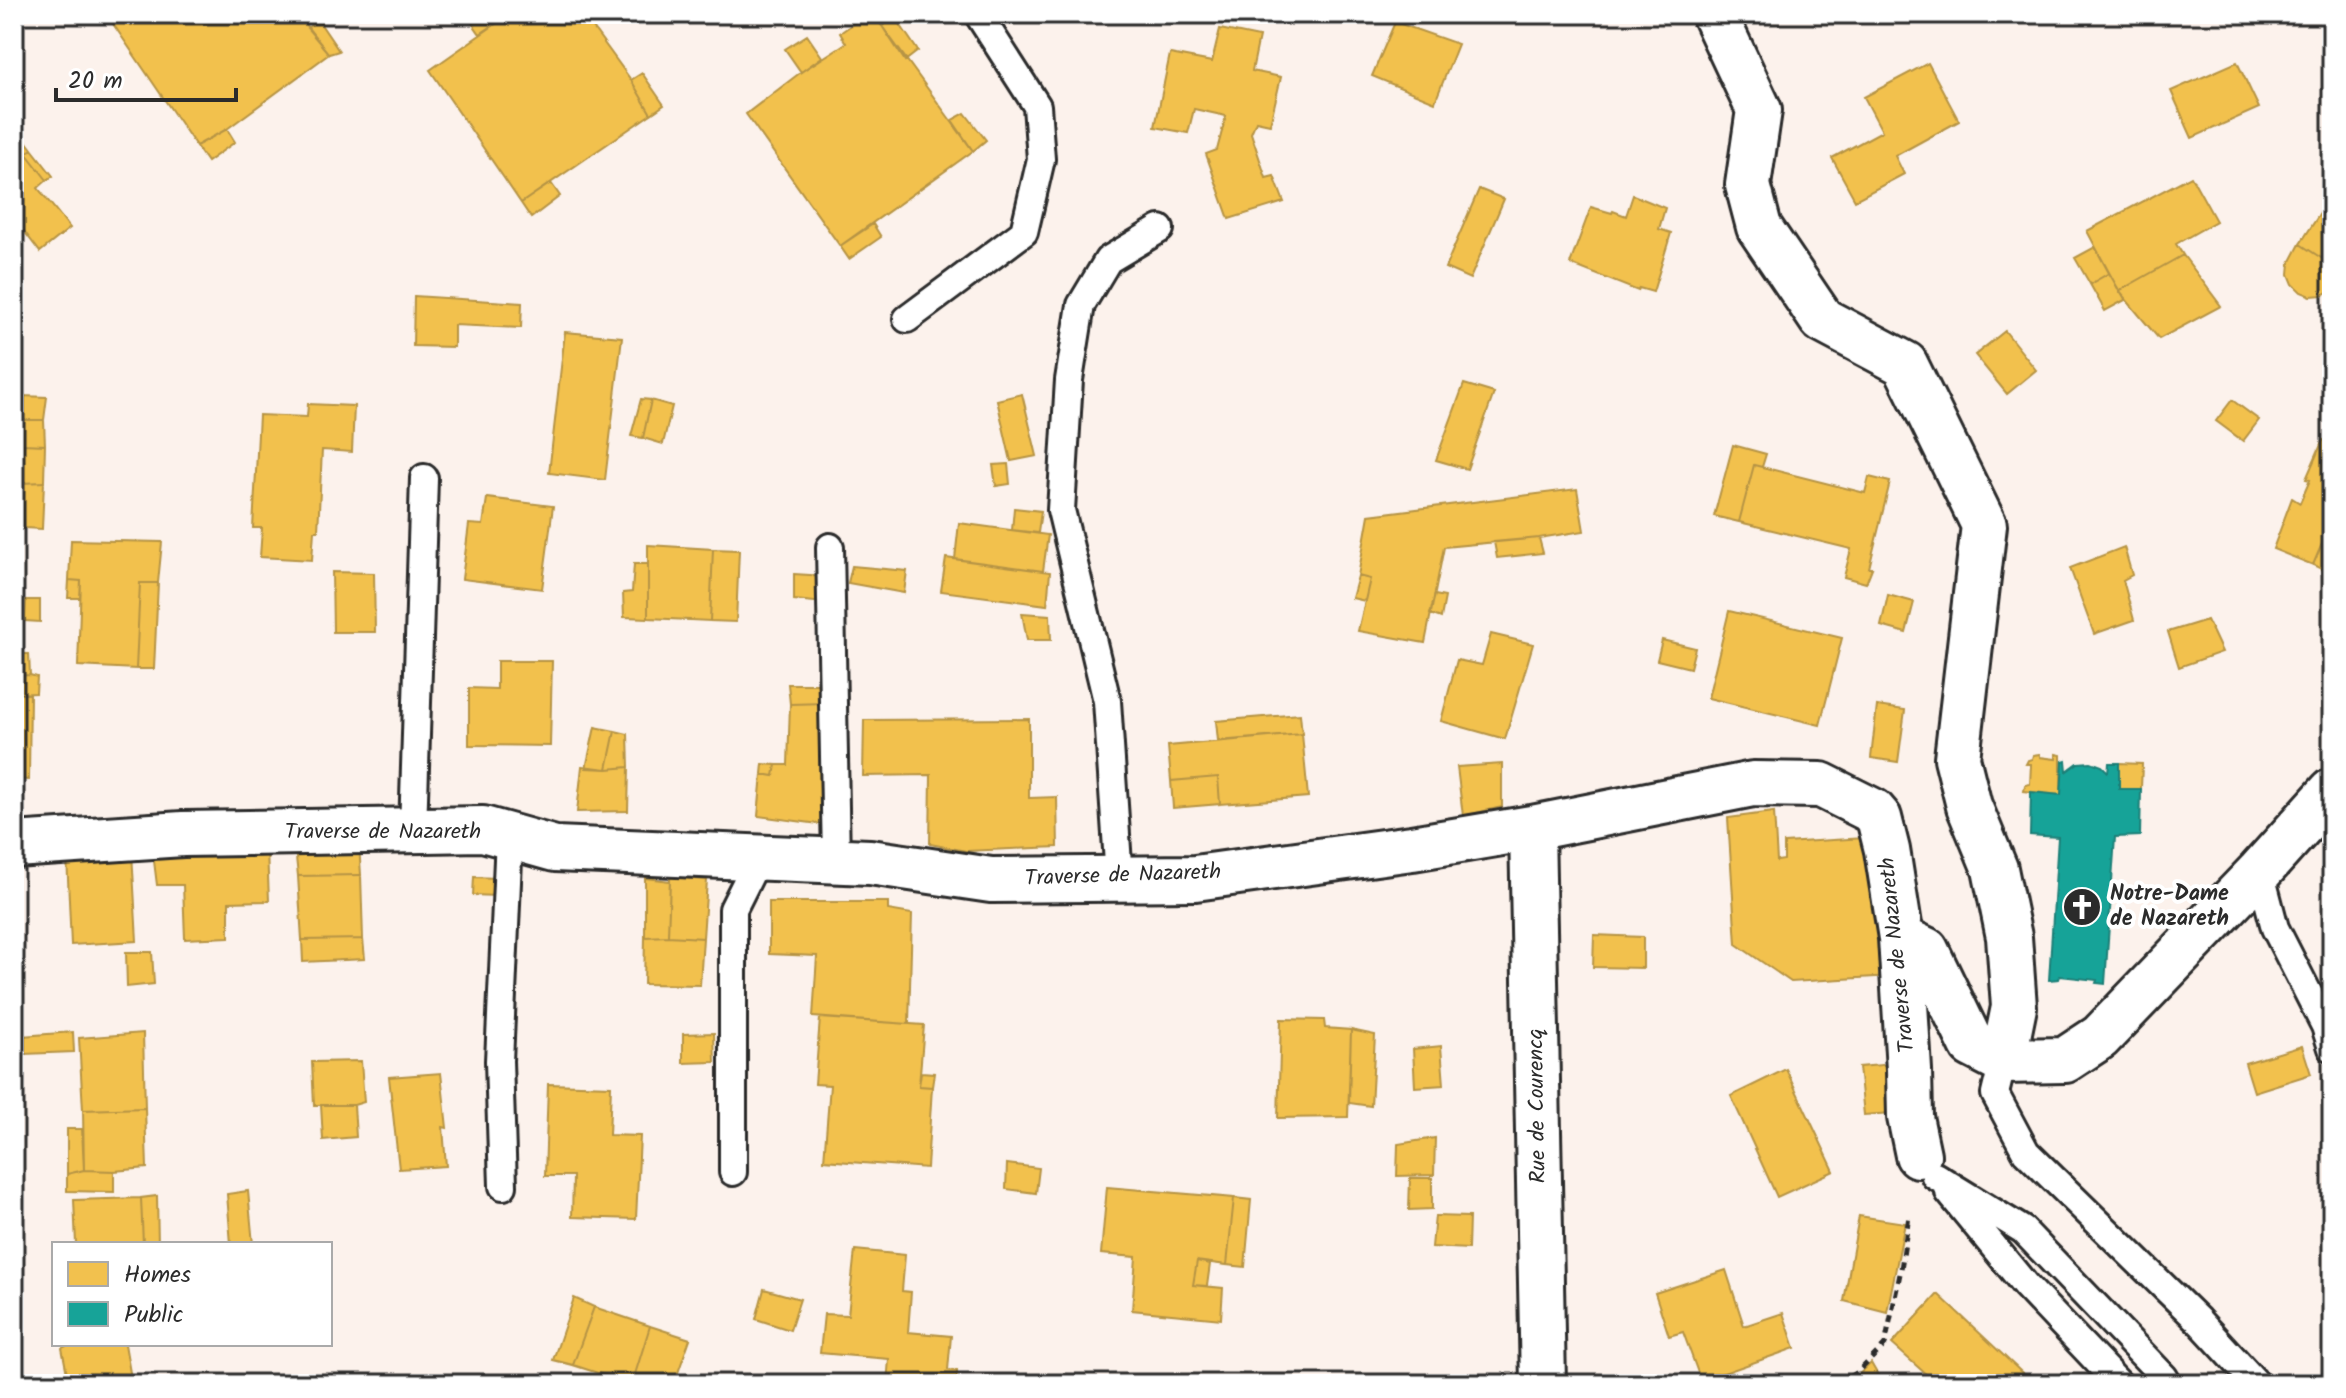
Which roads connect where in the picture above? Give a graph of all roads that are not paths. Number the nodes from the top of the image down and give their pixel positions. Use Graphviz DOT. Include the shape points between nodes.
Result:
graph roads {
  1 [pos="978,14"];
  2 [pos="1714,14"];
  3 [pos="1160,229"];
  4 [pos="907,319"];
  5 [pos="424,478"];
  6 [pos="830,547"];
  7 [pos="2332,791"];
  8 [pos="1532,828"];
  9 [pos="413,831"];
  10 [pos="509,837"];
  11 [pos="14,845"];
  12 [pos="759,857"];
  13 [pos="836,860"];
  14 [pos="2260,871"];
  15 [pos="1119,879"];
  16 [pos="1901,938"];
  17 [pos="2332,1048"];
  18 [pos="2003,1061"];
  19 [pos="1927,1166"];
  20 [pos="733,1172"];
  21 [pos="503,1186"];
  22 [pos="1543,1384"];
  23 [pos="2119,1384"];
  24 [pos="2168,1384"];
  25 [pos="2257,1384"];
  1 -- 4 [label="lane" via="1037,106 1041,159 1024,232"];
  2 -- 18 [label="street" via="1759,110 1748,185 1759,227 1822,320 1905,364 1984,525 1957,758 1969,806 1995,869 2009,937 2014,1007"];
  3 -- 15 [label="lane" via="1108,260 1081,305 1069,380 1061,510 1107,701"];
  5 -- 9 [label="lane"];
  6 -- 13 [label="lane"];
  7 -- 14 [label="street"];
  8 -- 15 [label="street, Traverse de Nazareth" via="1195,878"];
  8 -- 16 [label="street, Traverse de Nazareth" via="1753,784 1821,785 1879,818"];
  8 -- 22 [label="street, Rue de Courencq"];
  9 -- 10 [label="street, Traverse de Nazareth" via="483,829"];
  9 -- 11 [label="street, Traverse de Nazareth" via="183,834"];
  10 -- 12 [label="street, Traverse de Nazareth" via="555,849"];
  10 -- 21 [label="lane" via="499,1061"];
  12 -- 13 [label="street, Traverse de Nazareth"];
  12 -- 20 [label="lane" via="733,909"];
  13 -- 15 [label="street, Traverse de Nazareth" via="991,880"];
  14 -- 17 [label="lane" via="2275,928"];
  14 -- 18 [label="street" via="2100,1037 2065,1060"];
  16 -- 18 [label="street" via="1926,950 1972,1045"];
  16 -- 19 [label="street, Traverse de Nazareth" via="1910,1117"];
  18 -- 25 [label="lane" via="1995,1094 2026,1152"];
  19 -- 23 [label="lane" via="2026,1286"];
  19 -- 24 [label="lane" via="2023,1230"];
}
